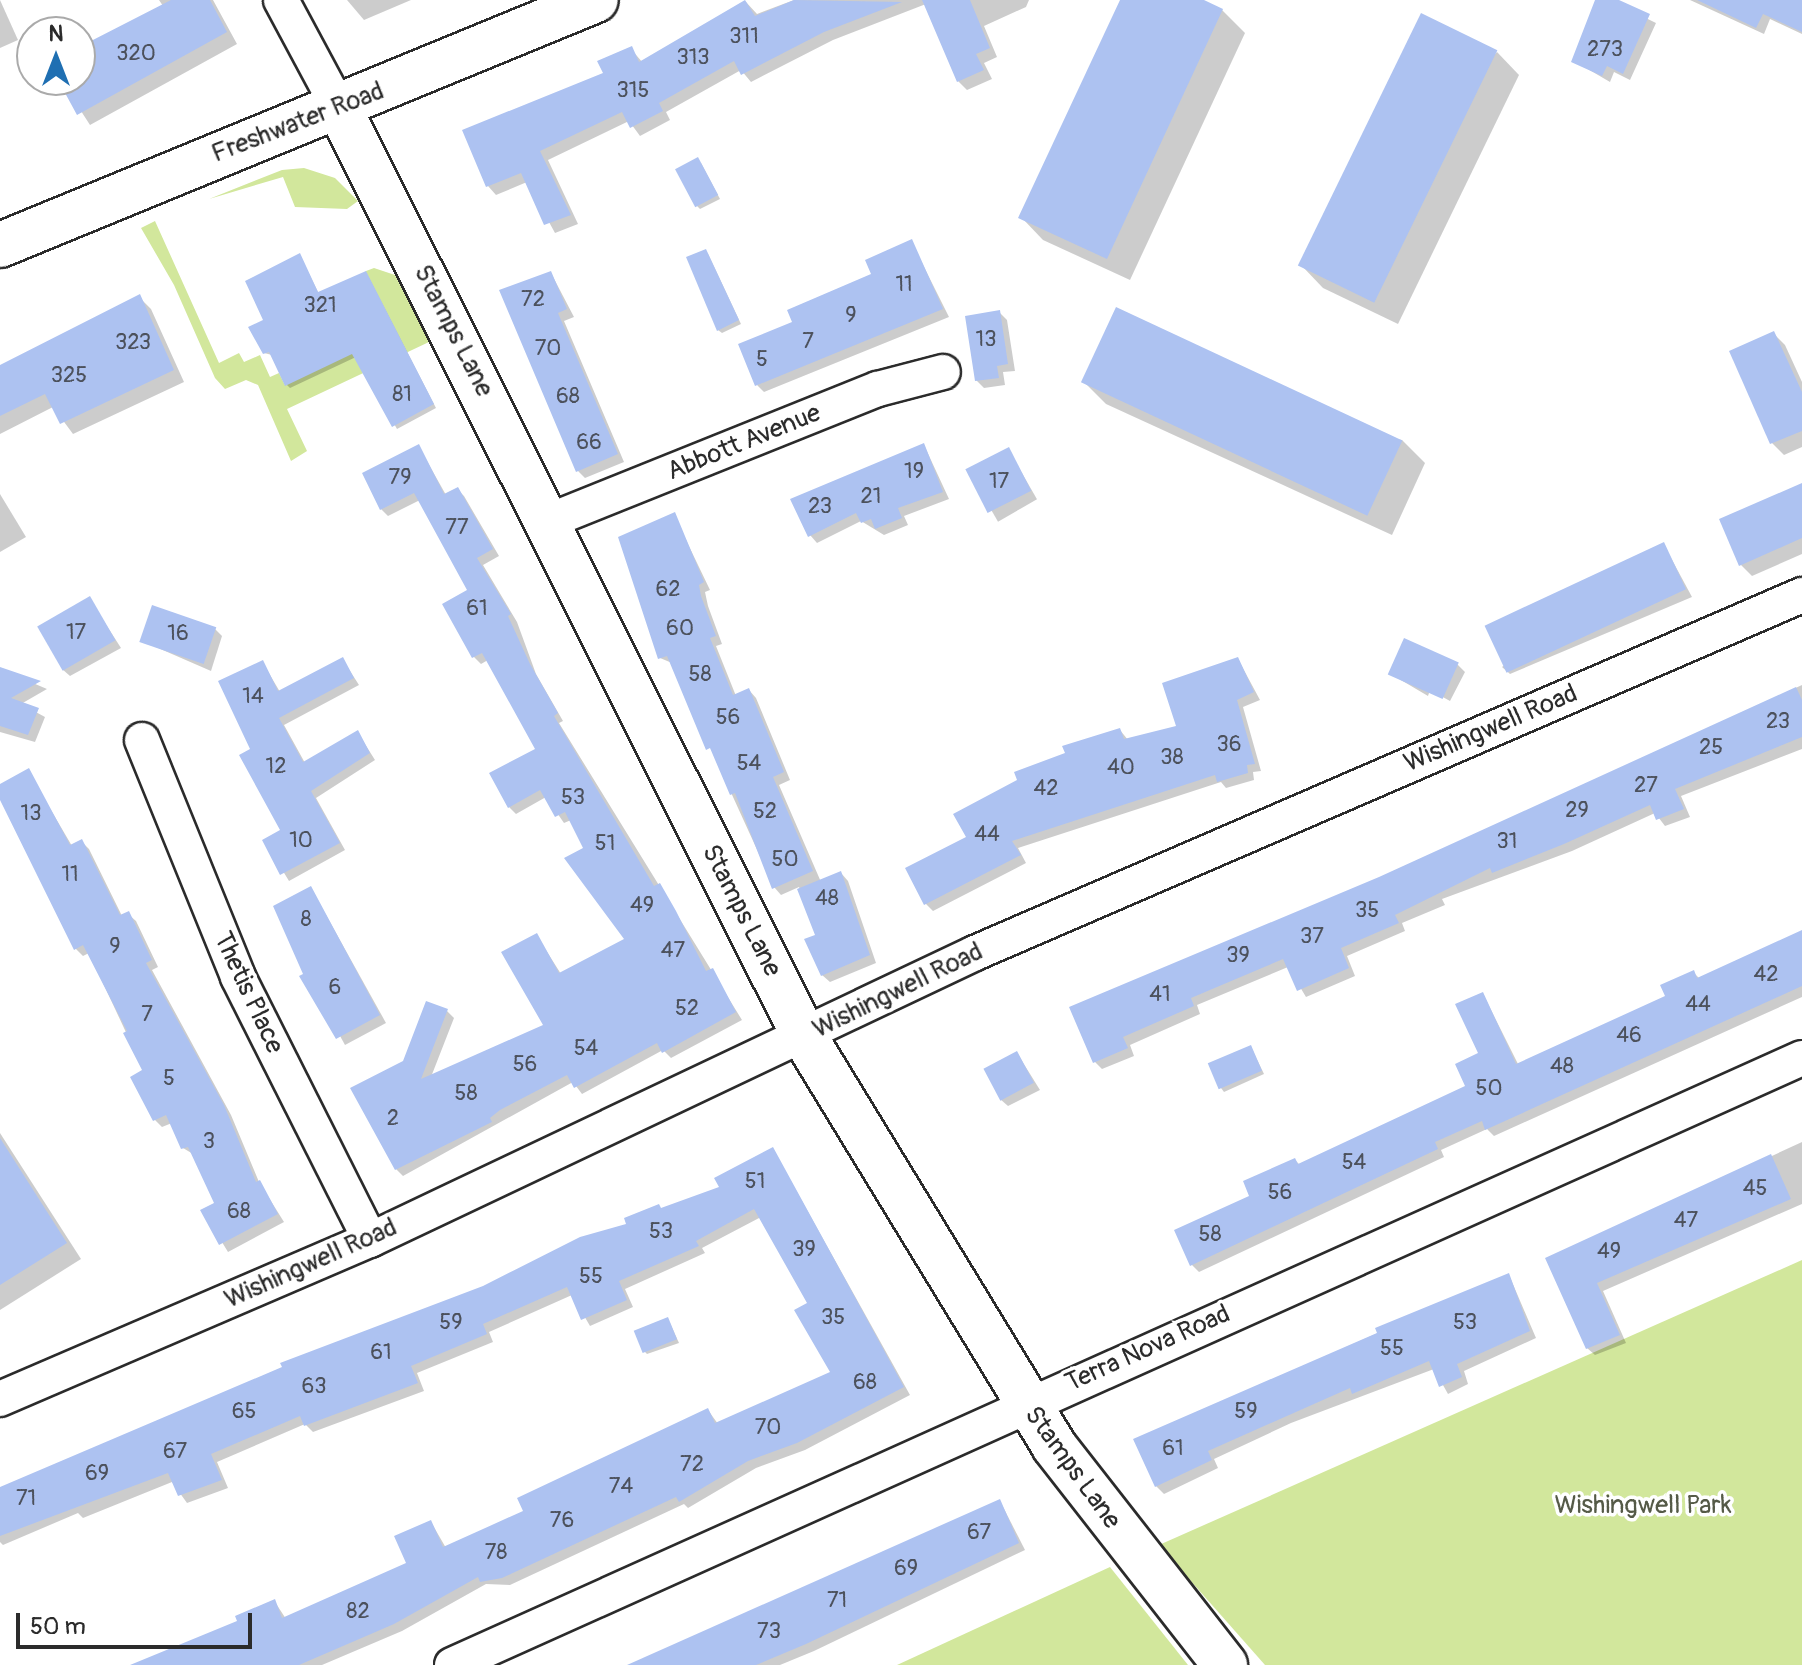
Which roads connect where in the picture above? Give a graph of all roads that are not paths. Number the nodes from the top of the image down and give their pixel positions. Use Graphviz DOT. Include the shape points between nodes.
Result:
graph roads {
  1 [pos="281,0"];
  2 [pos="596,0"];
  3 [pos="339,108"];
  4 [pos="0,245"];
  5 [pos="943,372"];
  6 [pos="549,521"];
  7 [pos="1802,595"];
  8 [pos="142,740"];
  9 [pos="804,1036"];
  10 [pos="1802,1058"];
  11 [pos="370,1240"];
  12 [pos="0,1399"];
  13 [pos="1026,1404"];
  14 [pos="452,1665"];
  15 [pos="1225,1665"];
  1 -- 3 [label="street"];
  2 -- 3 [label="street, Freshwater Road"];
  3 -- 4 [label="street, Freshwater Road"];
  3 -- 6 [label="street, Stamps Lane"];
  5 -- 6 [label="street, Abbott Avenue" via="878,389"];
  6 -- 9 [label="street, Stamps Lane" via="634,703"];
  7 -- 9 [label="street, Wishingwell Road" via="975,953"];
  8 -- 11 [label="street, Thetis Place" via="238,977"];
  9 -- 11 [label="street, Wishingwell Road"];
  9 -- 13 [label="street, Stamps Lane"];
  10 -- 13 [label="street, Terra Nova Road"];
  11 -- 12 [label="street, Wishingwell Road"];
  13 -- 14 [label="street, Terra Nova Road"];
  13 -- 15 [label="street, Stamps Lane" via="1138,1559"];
}
